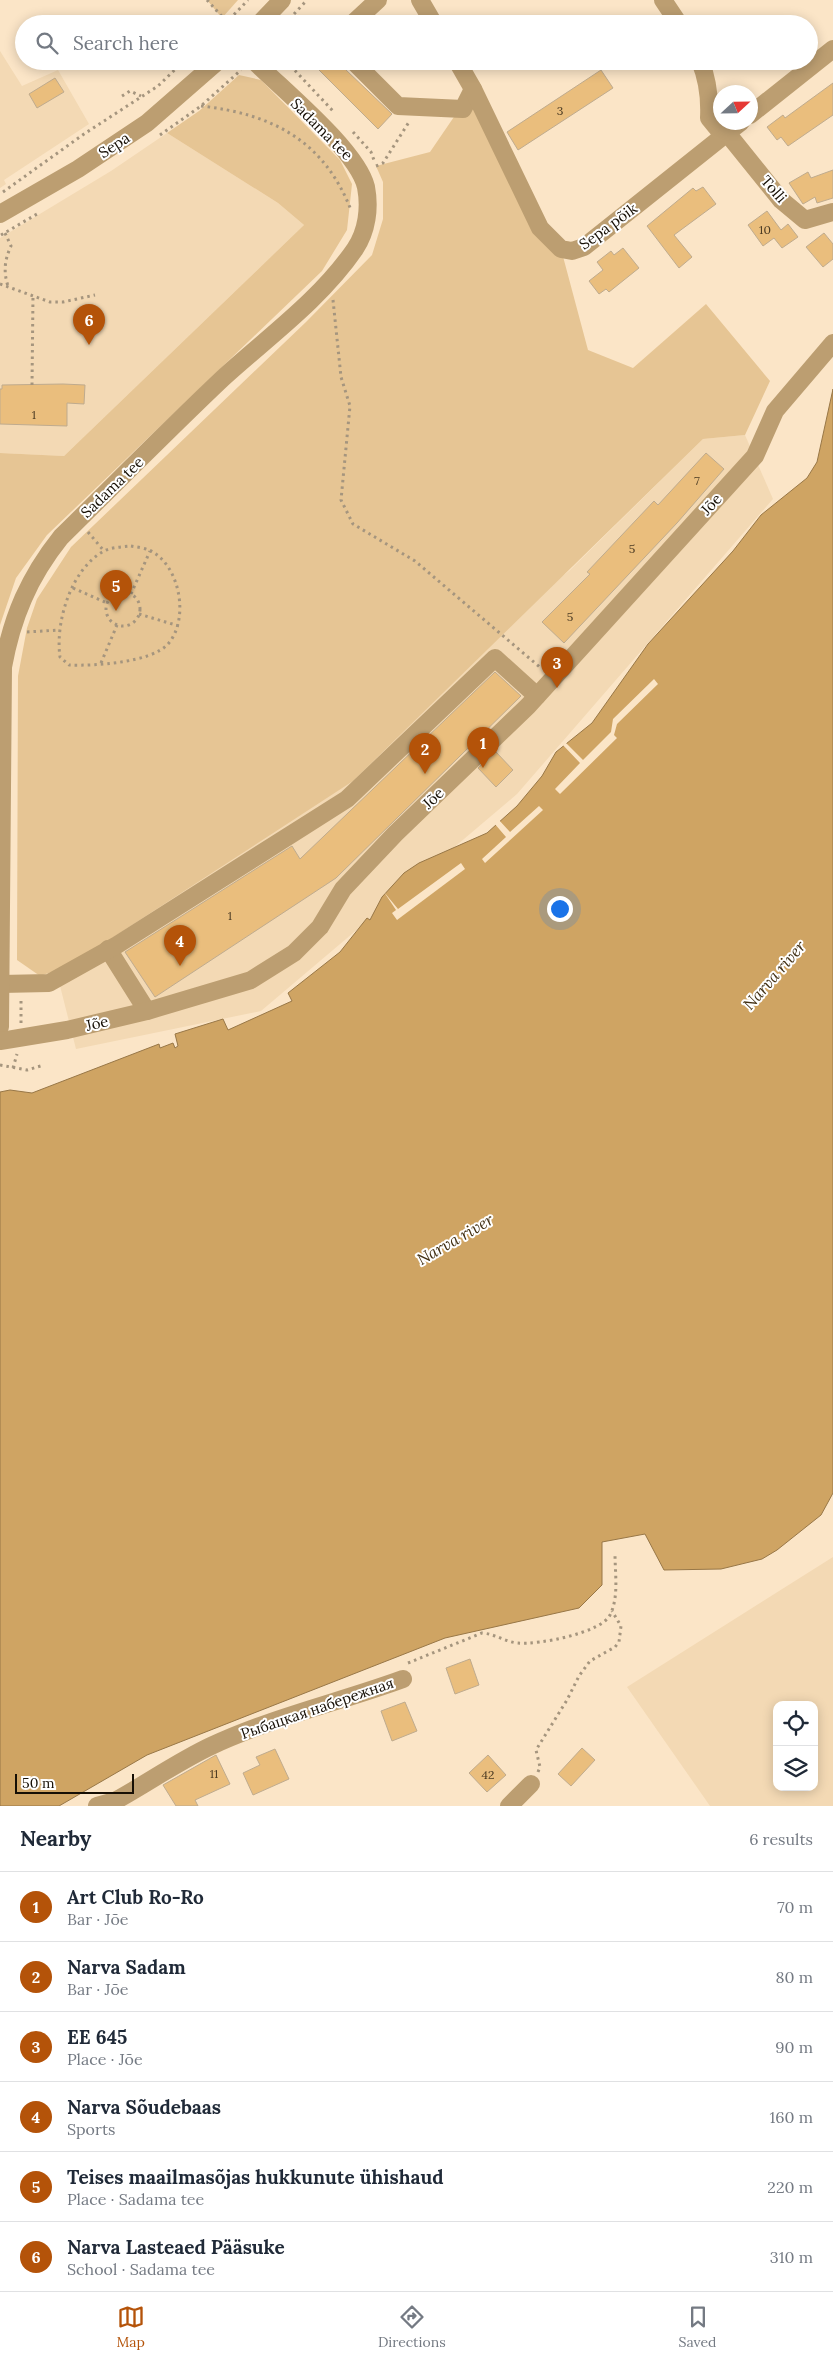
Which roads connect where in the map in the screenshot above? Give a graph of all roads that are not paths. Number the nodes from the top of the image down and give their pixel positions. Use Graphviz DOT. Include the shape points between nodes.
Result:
graph roads {
  1 [pos="282,0"];
  2 [pos="378,0"];
  3 [pos="420,0"];
  4 [pos="663,0"];
  5 [pos="268,15"];
  6 [pos="362,15"];
  7 [pos="429,15"];
  8 [pos="673,15"];
  9 [pos="833,49"];
  10 [pos="818,61"];
  11 [pos="208,70"];
  12 [pos="255,70"];
  13 [pos="362,70"];
  14 [pos="462,70"];
  15 [pos="704,70"];
  16 [pos="807,70"];
  17 [pos="474,90"];
  18 [pos="758,109"];
  19 [pos="713,122"];
  20 [pos="731,130"];
  21 [pos="735,130"];
  22 [pos="833,212"];
  23 [pos="0,214"];
  24 [pos="833,343"];
  25 [pos="532,701"];
  26 [pos="108,950"];
  27 [pos="1,984"];
  28 [pos="148,1011"];
  29 [pos="0,1027"];
  30 [pos="0,1041"];
  31 [pos="398,1681"];
  32 [pos="531,1784"];
  33 [pos="97,1806"];
  34 [pos="509,1806"];
  1 -- 5 [label="street"];
  2 -- 6 [label="street"];
  3 -- 7 [label="street"];
  4 -- 8 [label="street"];
  9 -- 10 [label="street"];
  11 -- 23 [label="street, Sepa" via="147,123"];
  12 -- 27 [label="street, Sadama tee" via="354,161 366,188 366,223 356,248 339,270 60,537 29,583 12,623 3,667"];
  13 -- 17 [label="street" via="398,106 463,108"];
  14 -- 17 [label="street, Sepa põik"];
  15 -- 19 [label="street, Tolli" via="709,92 709,118"];
  16 -- 18 [label="street"];
  17 -- 20 [label="street, Sepa põik" via="540,228 561,249 572,251 584,247"];
  21 -- 22 [label="street, Tolli" via="781,200 805,220"];
  24 -- 25 [label="street, Jõe" via="775,411 755,456"];
  25 -- 26 [label="street" via="495,658 347,799"];
  25 -- 28 [label="street, Jõe" via="349,882 320,927 294,953 251,980"];
  26 -- 27 [label="street" via="49,983"];
  26 -- 28 [label="street"];
  27 -- 29 [label="street, Sadama tee"];
  28 -- 30 [label="street, Jõe"];
  31 -- 33 [label="street, Рыбацкая набережная" via="285,1716 210,1746 115,1801"];
  32 -- 34 [label="street"];
}
